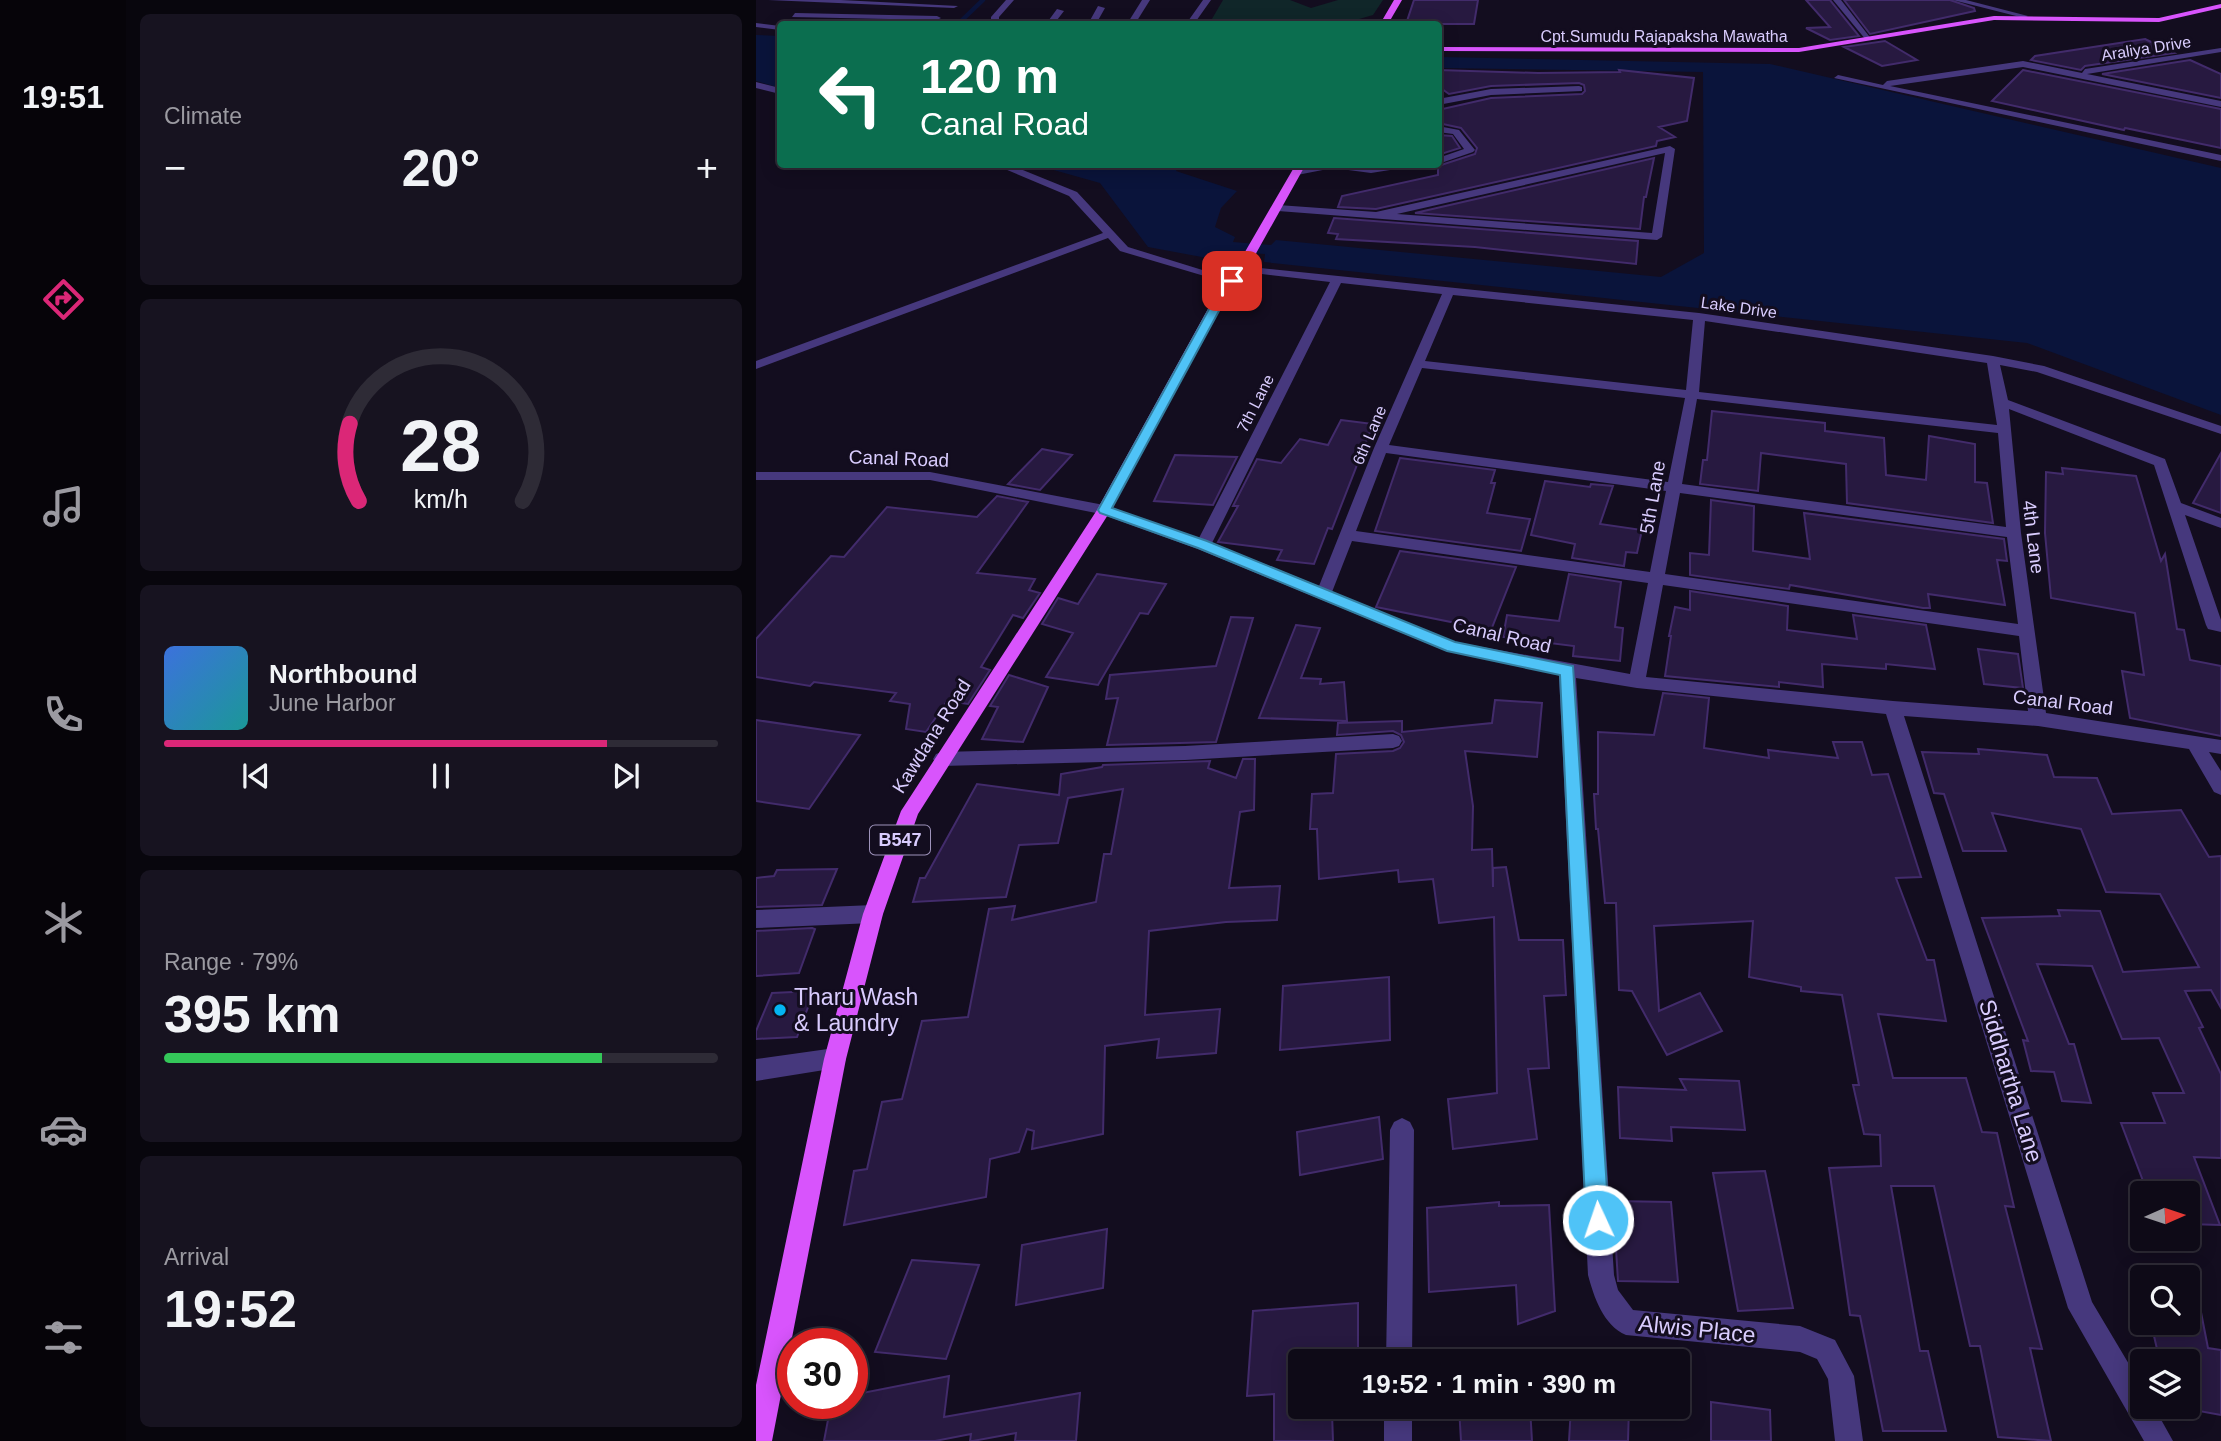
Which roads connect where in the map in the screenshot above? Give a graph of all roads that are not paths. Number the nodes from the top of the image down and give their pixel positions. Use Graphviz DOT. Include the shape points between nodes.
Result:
graph roads {
  1 [pos="772,0"];
  2 [pos="1010,0"];
  3 [pos="1146,0"];
  4 [pos="1207,0"];
  5 [pos="1398,0"];
  6 [pos="1838,0"];
  7 [pos="1956,0"];
  8 [pos="957,3"];
  9 [pos="2221,6"];
  10 [pos="1101,8"];
  11 [pos="1060,11"];
  12 [pos="795,15"];
  13 [pos="2024,16"];
  14 [pos="940,21"];
  15 [pos="995,21"];
  16 [pos="1052,21"];
  17 [pos="1094,21"];
  18 [pos="1133,21"];
  19 [pos="1192,21"];
  20 [pos="1386,21"];
  21 [pos="756,25"];
  22 [pos="777,28"];
  23 [pos="1869,38"];
  24 [pos="1442,49"];
  25 [pos="2221,50"];
  26 [pos="2075,74"];
  27 [pos="1838,78"];
  28 [pos="756,85"];
  29 [pos="1876,86"];
  30 [pos="1579,89"];
  31 [pos="777,90"];
  32 [pos="1442,90"];
  33 [pos="1490,92"];
  34 [pos="2221,92"];
  35 [pos="2190,98"];
  36 [pos="1442,101"];
  37 [pos="2221,104"];
  38 [pos="1442,130"];
  39 [pos="2221,158"];
  40 [pos="1442,160"];
  41 [pos="1008,168"];
  42 [pos="1356,168"];
  43 [pos="1388,168"];
  44 [pos="1299,169"];
  45 [pos="1278,208"];
  46 [pos="1378,215"];
  47 [pos="1110,234"];
  48 [pos="1241,269"];
  49 [pos="1338,278"];
  50 [pos="1232,281"];
  51 [pos="1451,289"];
  52 [pos="1699,317"];
  53 [pos="1993,360"];
  54 [pos="1419,364"];
  55 [pos="756,365"];
  56 [pos="1692,393"];
  57 [pos="2002,402"];
  58 [pos="2003,430"];
  59 [pos="2221,430"];
  60 [pos="1381,448"];
  61 [pos="756,476"];
  62 [pos="1672,487"];
  63 [pos="2175,506"];
  64 [pos="1104,510"];
  65 [pos="2221,523"];
  66 [pos="2014,533"];
  67 [pos="1348,535"];
  68 [pos="1203,545"];
  69 [pos="1657,578"];
  70 [pos="1322,595"];
  71 [pos="2221,626"];
  72 [pos="2027,631"];
  73 [pos="1567,670"];
  74 [pos="1637,682"];
  75 [pos="1893,708"];
  76 [pos="2038,719"];
  77 [pos="1393,741"];
  78 [pos="2193,741"];
  79 [pos="2221,747"];
  80 [pos="942,759"];
  81 [pos="2221,787"];
  82 [pos="873,914"];
  83 [pos="756,919"];
  84 [pos="835,1059"];
  85 [pos="756,1070"];
  86 [pos="1402,1130"];
  87 [pos="1399,1349"];
  88 [pos="1398,1419"];
  89 [pos="758,1441"];
  90 [pos="1398,1441"];
  91 [pos="1849,1441"];
  92 [pos="2159,1441"];
  1 -- 8 [label="street"];
  2 -- 15 [label="street"];
  3 -- 18 [label="street"];
  4 -- 19 [label="street"];
  5 -- 20 [label="main road"];
  6 -- 23 [label="street"];
  7 -- 13 [label="street"];
  8 -- 14 [label="street"];
  9 -- 13 [label="main road, Cpt.Sumudu Rajapaksha Mawatha" via="2159,20 2096,22"];
  10 -- 17 [label="street"];
  11 -- 16 [label="street"];
  12 -- 14 [label="street"];
  13 -- 23 [label="main road, Cpt.Sumudu Rajapaksha Mawatha"];
  21 -- 22 [label="street"];
  23 -- 24 [label="main road, Cpt.Sumudu Rajapaksha Mawatha" via="1763,51"];
  25 -- 26 [label="street, Araliya Drive"];
  26 -- 29 [label="street" via="2011,65"];
  26 -- 35 [label="street"];
  27 -- 29 [label="street"];
  28 -- 31 [label="street"];
  29 -- 39 [label="street"];
  30 -- 33 [label="street"];
  32 -- 33 [label="street"];
  33 -- 36 [label="street"];
  34 -- 35 [label="street"];
  35 -- 37 [label="street"];
  38 -- 40 [label="street" via="1456,132 1470,150"];
  41 -- 47 [label="street" via="1073,194"];
  42 -- 43 [label="street"];
  44 -- 45 [label="main road, Kawdana Road / B547"];
  45 -- 46 [label="street"];
  45 -- 48 [label="main road, Kawdana Road / B547"];
  46 -- 46 [label="street" via="1657,237 1670,149 1511,185"];
  47 -- 50 [label="street" via="1124,250"];
  47 -- 55 [label="street"];
  48 -- 49 [label="street, Lake Drive"];
  48 -- 50 [label="main road, Kawdana Road / B547"];
  49 -- 51 [label="street, Lake Drive"];
  49 -- 68 [label="street, 7th Lane"];
  50 -- 64 [label="main road, Kawdana Road / B547"];
  51 -- 52 [label="street, Lake Drive"];
  51 -- 54 [label="street, 6th Lane"];
  52 -- 53 [label="street, Lake Drive"];
  52 -- 56 [label="street, 5th Lane"];
  53 -- 57 [label="street, 4th Lane"];
  53 -- 59 [label="street, Lake Drive" via="2040,369"];
  54 -- 56 [label="street"];
  54 -- 60 [label="street, 6th Lane"];
  56 -- 58 [label="street"];
  56 -- 62 [label="street, 5th Lane"];
  57 -- 58 [label="street, 4th Lane"];
  57 -- 63 [label="street" via="2160,462"];
  58 -- 66 [label="street, 4th Lane"];
  60 -- 62 [label="street"];
  60 -- 67 [label="street, 6th Lane"];
  61 -- 64 [label="street, Canal Road" via="930,476"];
  62 -- 66 [label="street"];
  62 -- 69 [label="street, 5th Lane"];
  63 -- 65 [label="street"];
  63 -- 71 [label="street" via="2214,625"];
  64 -- 68 [label="street, Canal Road"];
  64 -- 80 [label="main road, Kawdana Road / B547"];
  66 -- 72 [label="street, 4th Lane"];
  67 -- 69 [label="street"];
  67 -- 70 [label="street, 6th Lane"];
  68 -- 70 [label="street, Canal Road"];
  69 -- 72 [label="street"];
  69 -- 74 [label="street, 5th Lane"];
  70 -- 73 [label="street, Canal Road" via="1452,647"];
  72 -- 76 [label="street, 4th Lane"];
  73 -- 74 [label="street, Canal Road"];
  73 -- 91 [label="street, Alwis Place" via="1600,1261 1607,1297 1626,1322 1800,1339 1826,1349 1841,1376"];
  74 -- 75 [label="street, Canal Road"];
  75 -- 76 [label="street, Canal Road"];
  75 -- 92 [label="street, Siddhartha Lane" via="2081,1308"];
  76 -- 78 [label="street, Canal Road"];
  77 -- 80 [label="street" via="1185,753"];
  78 -- 79 [label="street, Canal Road"];
  78 -- 81 [label="street"];
  80 -- 82 [label="main road, Kawdana Road / B547" via="910,811"];
  82 -- 83 [label="street"];
  82 -- 84 [label="main road, Kawdana Road / B547"];
  84 -- 85 [label="street"];
  84 -- 89 [label="main road, Kawdana Road / B547"];
  86 -- 87 [label="street"];
  88 -- 90 [label="street"];
}
